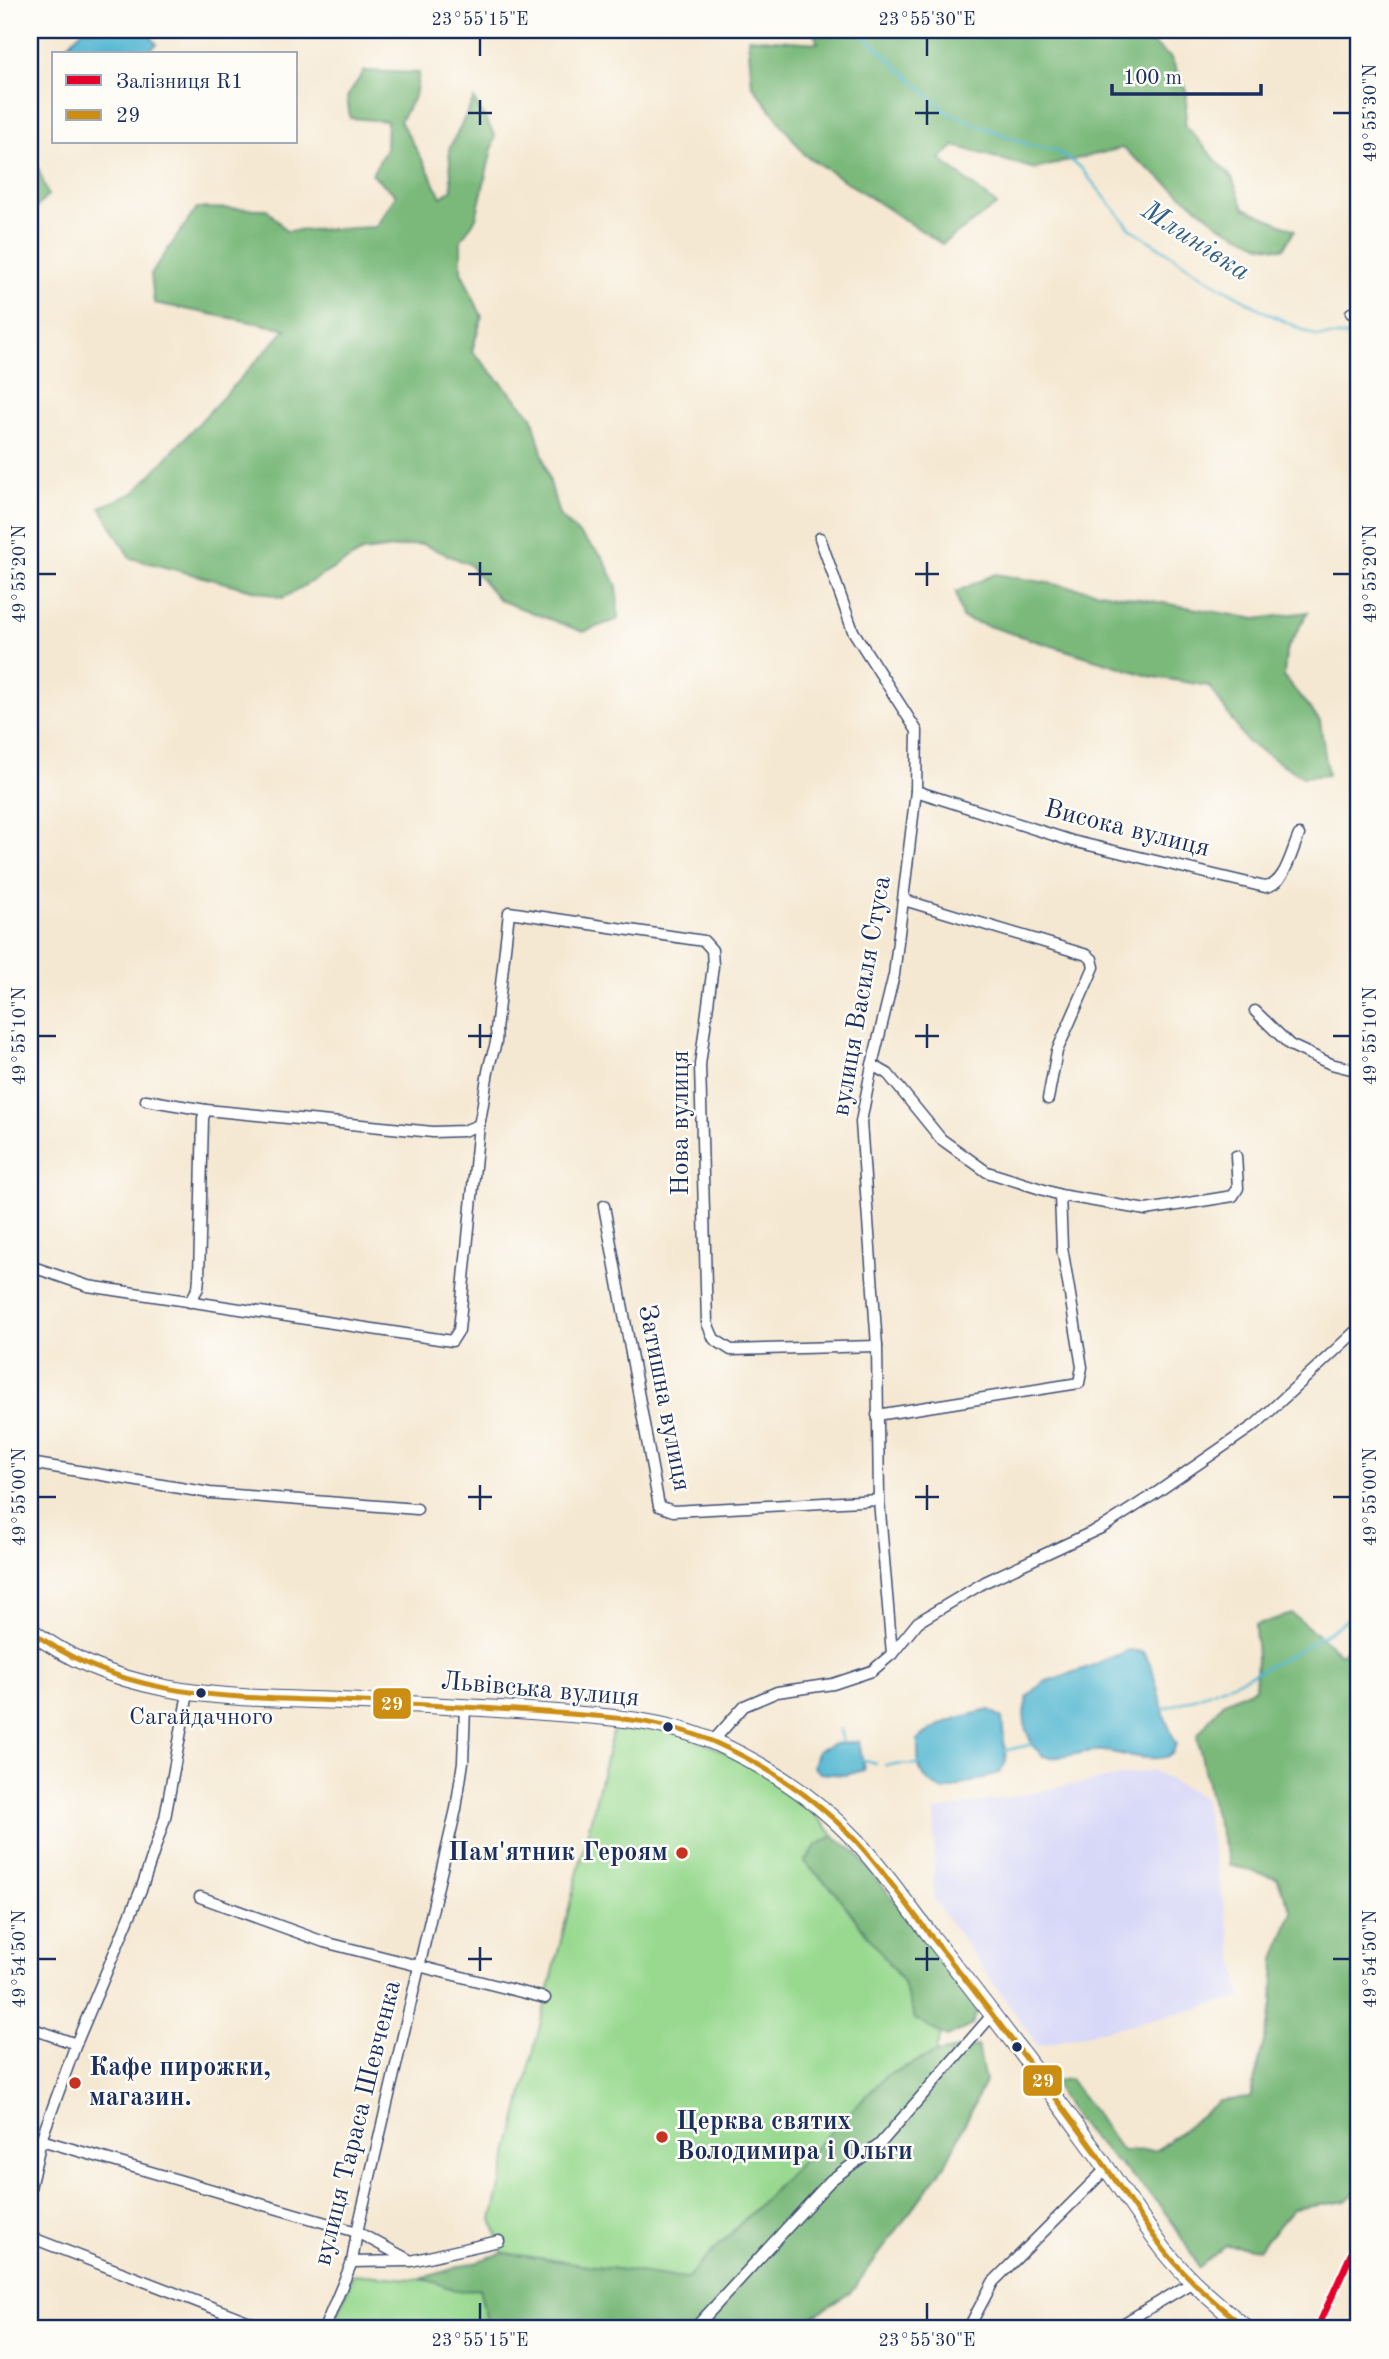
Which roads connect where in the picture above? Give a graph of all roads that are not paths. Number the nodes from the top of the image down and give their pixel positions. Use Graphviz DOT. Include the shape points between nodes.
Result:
graph roads {
  1 [pos="820,538"];
  2 [pos="1359,578"];
  3 [pos="1359,602"];
  4 [pos="916,791"];
  5 [pos="1298,835"];
  6 [pos="904,900"];
  7 [pos="1255,1011"];
  8 [pos="872,1065"];
  9 [pos="1359,1071"];
  10 [pos="1048,1098"];
  11 [pos="146,1100"];
  12 [pos="206,1111"];
  13 [pos="479,1125"];
  14 [pos="1236,1156"];
  15 [pos="1060,1195"];
  16 [pos="604,1206"];
  17 [pos="30,1266"];
  18 [pos="190,1302"];
  19 [pos="1359,1328"];
  20 [pos="877,1346"];
  21 [pos="877,1415"];
  22 [pos="30,1463"];
  23 [pos="880,1500"];
  24 [pos="416,1509"];
  25 [pos="30,1630"];
  26 [pos="892,1654"];
  27 [pos="188,1693"];
  28 [pos="465,1707"];
  29 [pos="713,1741"];
  30 [pos="200,1897"];
  31 [pos="419,1967"];
  32 [pos="545,1998"];
  33 [pos="993,2014"];
  34 [pos="30,2028"];
  35 [pos="76,2044"];
  36 [pos="36,2148"];
  37 [pos="1107,2168"];
  38 [pos="30,2188"];
  39 [pos="357,2232"];
  40 [pos="30,2237"];
  41 [pos="499,2241"];
  42 [pos="411,2261"];
  43 [pos="352,2262"];
  44 [pos="1193,2282"];
  45 [pos="268,2329"];
  46 [pos="324,2329"];
  47 [pos="694,2329"];
  48 [pos="968,2329"];
  49 [pos="1114,2329"];
  50 [pos="1247,2329"];
  1 -- 4 [label="street, вулиця Василя Стуса" via="853,631 917,731"];
  2 -- 3 [label="street"];
  4 -- 5 [label="street, Висока вулиця" via="1072,841 1265,887 1279,880"];
  4 -- 6 [label="street, вулиця Василя Стуса"];
  6 -- 8 [label="street, вулиця Василя Стуса" via="894,975"];
  6 -- 10 [label="street" via="1093,959 1094,967 1057,1051"];
  7 -- 9 [label="street" via="1290,1045 1331,1065"];
  8 -- 15 [label="street" via="888,1074 941,1139 987,1172"];
  8 -- 20 [label="street, вулиця Василя Стуса" via="861,1122"];
  11 -- 12 [label="street"];
  12 -- 13 [label="street" via="433,1132 463,1131"];
  12 -- 18 [label="street" via="199,1277"];
  13 -- 18 [label="street" via="459,1330 452,1341"];
  13 -- 20 [label="street, Нова вулиця" via="498,1042 509,912 704,941 712,950 713,966 700,1065 710,1331 732,1350"];
  14 -- 15 [label="street" via="1238,1188 1233,1196 1146,1210"];
  15 -- 21 [label="street" via="1062,1247 1082,1367 1079,1383"];
  16 -- 23 [label="street, Затишна вулиця" via="659,1506 673,1511"];
  17 -- 18 [label="street" via="88,1286"];
  19 -- 26 [label="street" via="1256,1424 1210,1458 1102,1527 985,1582 918,1622"];
  20 -- 21 [label="street, вулиця Василя Стуса"];
  21 -- 23 [label="street, вулиця Василя Стуса"];
  22 -- 24 [label="street" via="210,1493"];
  23 -- 26 [label="street, вулиця Василя Стуса"];
  25 -- 27 [label="main road, Львівська вулиця" via="53,1648 111,1675"];
  26 -- 29 [label="street" via="872,1671 833,1684 777,1692 744,1706"];
  27 -- 28 [label="main road, Львівська вулиця"];
  27 -- 35 [label="street" via="166,1818"];
  28 -- 29 [label="main road, Львівська вулиця" via="596,1715 668,1726"];
  28 -- 31 [label="street, вулиця Тараса Шевченка" via="456,1809"];
  29 -- 33 [label="main road, Львівська вулиця" via="791,1784 857,1842"];
  30 -- 31 [label="street, вулиця Тараса Шевченка" via="324,1942"];
  31 -- 32 [label="street, вулиця Тараса Шевченка"];
  31 -- 39 [label="street, вулиця Тараса Шевченка"];
  33 -- 37 [label="main road, Львівська вулиця"];
  33 -- 47 [label="street" via="879,2145 831,2180"];
  34 -- 35 [label="street"];
  35 -- 36 [label="street"];
  36 -- 38 [label="street"];
  36 -- 39 [label="street"];
  37 -- 44 [label="main road, Львівська вулиця" via="1165,2251"];
  37 -- 48 [label="street" via="993,2282"];
  39 -- 42 [label="street"];
  39 -- 43 [label="street, вулиця Тараса Шевченка"];
  40 -- 45 [label="street"];
  41 -- 42 [label="street"];
  42 -- 43 [label="street"];
  43 -- 46 [label="street, вулиця Тараса Шевченка"];
  44 -- 49 [label="street"];
  44 -- 50 [label="main road, Львівська вулиця"];
}
